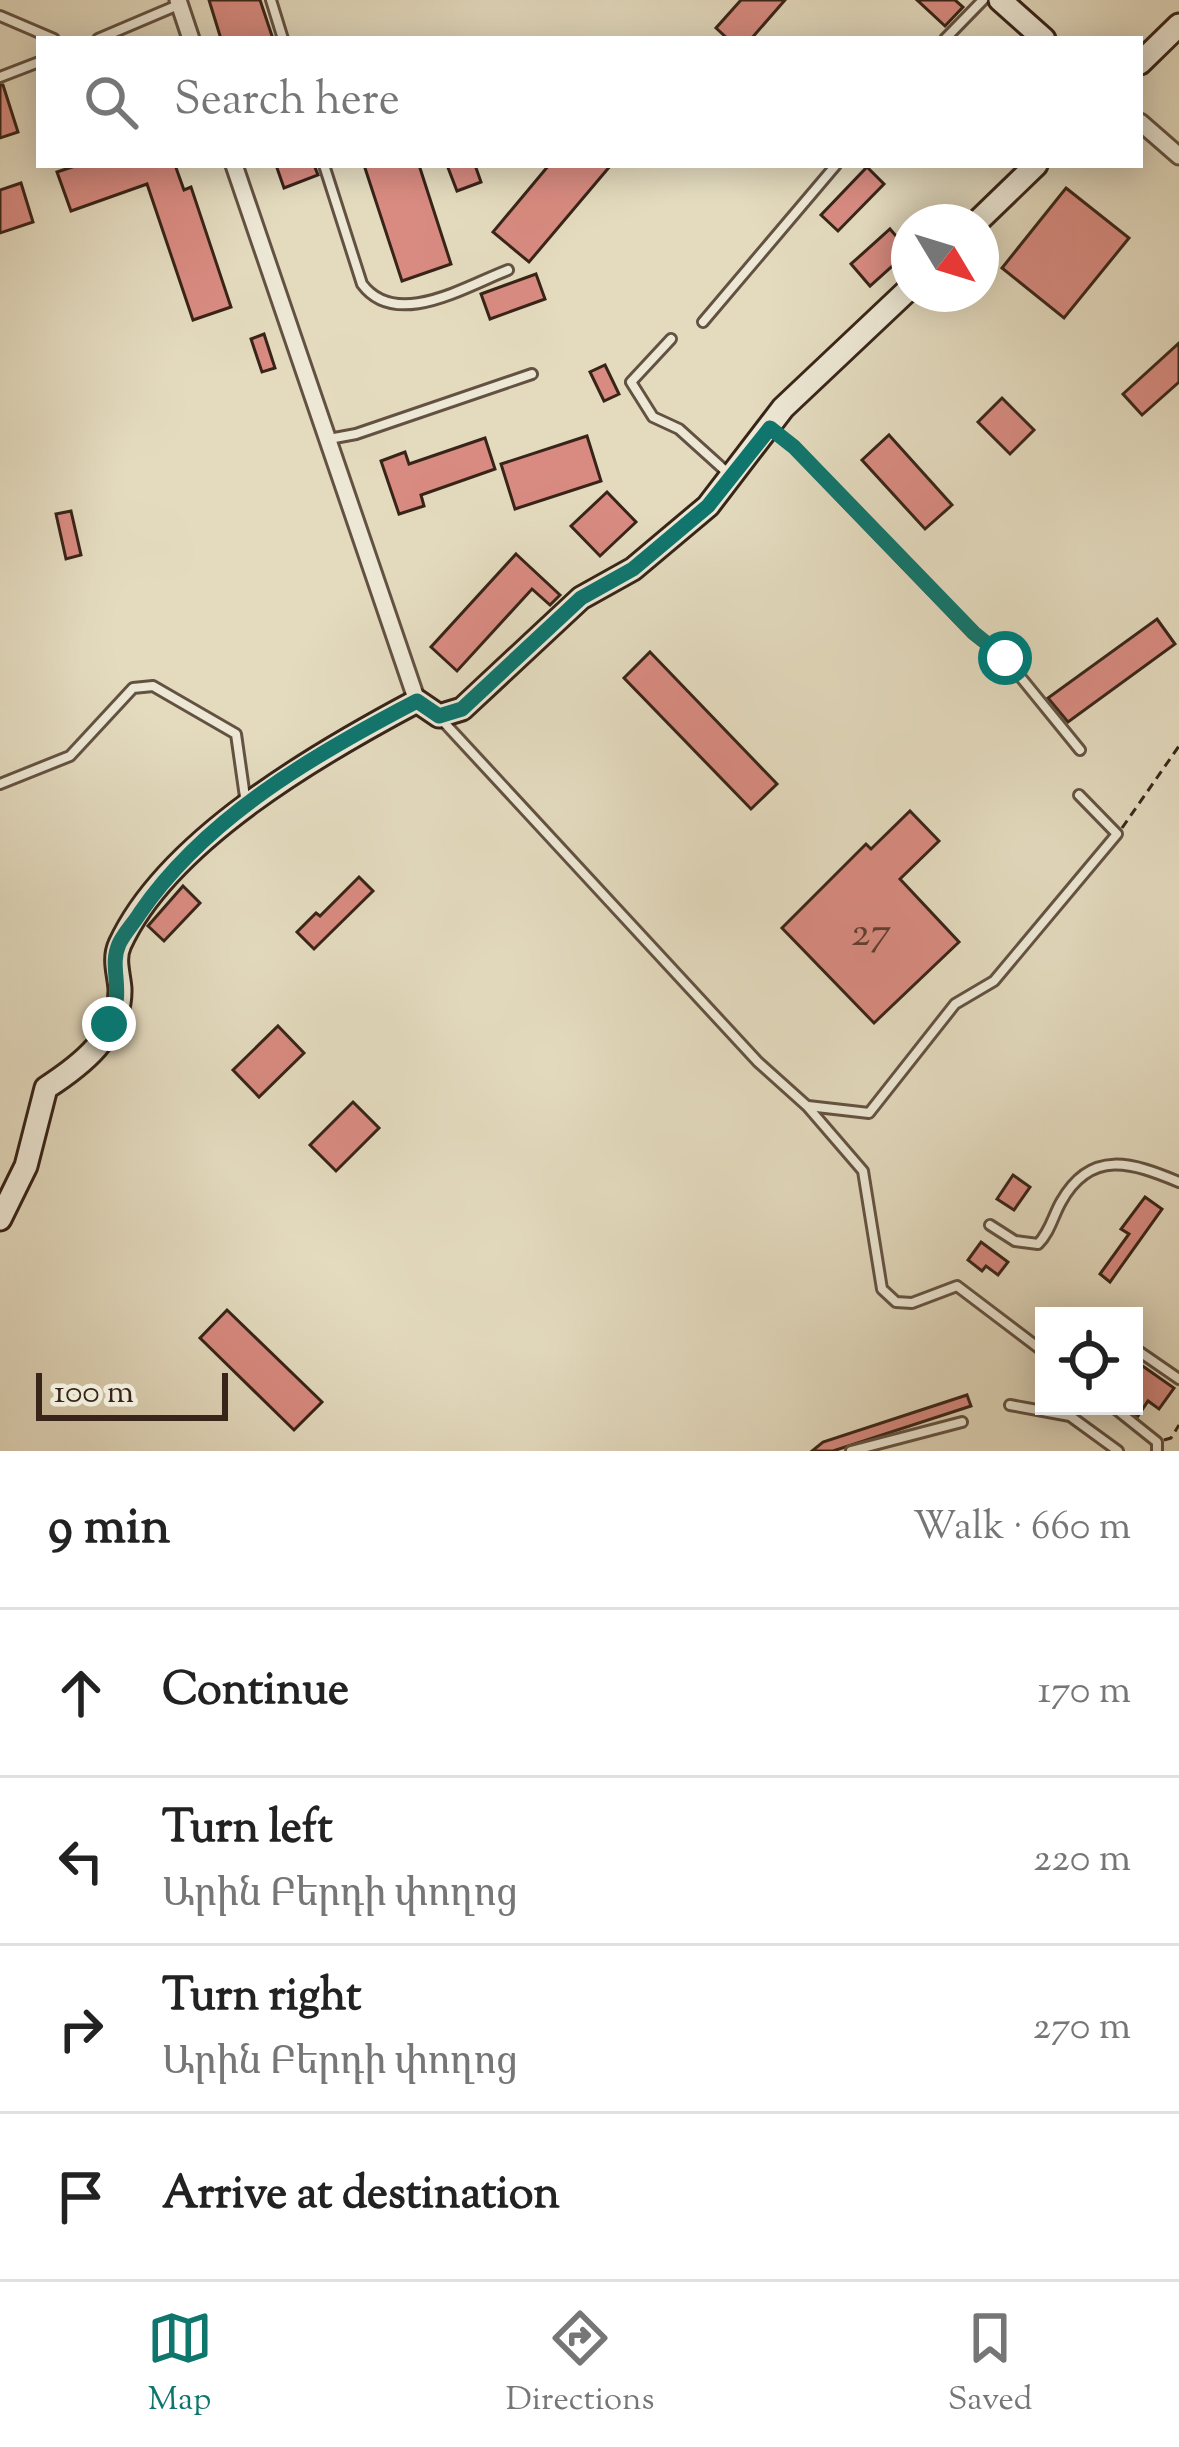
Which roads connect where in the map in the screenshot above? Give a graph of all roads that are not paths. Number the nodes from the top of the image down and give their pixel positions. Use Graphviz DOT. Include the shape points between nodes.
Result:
graph roads {
  1 [pos="271,0"];
  2 [pos="983,0"];
  3 [pos="1000,0"];
  4 [pos="178,2"];
  5 [pos="0,16"];
  6 [pos="1179,25"];
  7 [pos="47,36"];
  8 [pos="104,36"];
  9 [pos="190,36"];
  10 [pos="282,36"];
  11 [pos="948,36"];
  12 [pos="1042,36"];
  13 [pos="1143,60"];
  14 [pos="36,63"];
  15 [pos="0,77"];
  16 [pos="1143,125"];
  17 [pos="1179,156"];
  18 [pos="235,168"];
  19 [pos="324,168"];
  20 [pos="833,168"];
  21 [pos="1033,168"];
  22 [pos="996,204"];
  23 [pos="508,270"];
  24 [pos="891,306"];
  25 [pos="704,322"];
  26 [pos="671,339"];
  27 [pos="532,374"];
  28 [pos="770,428"];
  29 [pos="328,440"];
  30 [pos="731,476"];
  31 [pos="417,701"];
  32 [pos="439,716"];
  33 [pos="1080,751"];
  34 [pos="0,784"];
  35 [pos="1079,795"];
  36 [pos="246,805"];
  37 [pos="807,1106"];
  38 [pos="1179,1182"];
  39 [pos="0,1219"];
  40 [pos="990,1225"];
  41 [pos="1035,1345"];
  42 [pos="1143,1354"];
  43 [pos="1179,1379"];
  44 [pos="1010,1406"];
  45 [pos="1122,1415"];
  46 [pos="962,1422"];
  47 [pos="1157,1446"];
  48 [pos="851,1451"];
  49 [pos="1118,1451"];
  1 -- 10 [label="lane"];
  2 -- 11 [label="lane"];
  3 -- 12 [label="street"];
  4 -- 8 [label="lane"];
  4 -- 9 [label="street"];
  5 -- 7 [label="lane"];
  6 -- 13 [label="street"];
  14 -- 15 [label="lane"];
  16 -- 17 [label="street"];
  18 -- 29 [label="street"];
  19 -- 23 [label="lane" via="372,298 392,307 417,304"];
  20 -- 25 [label="lane"];
  21 -- 22 [label="street"];
  24 -- 28 [label="street"];
  26 -- 30 [label="lane" via="631,382 653,417 679,429"];
  27 -- 29 [label="lane"];
  28 -- 30 [label="street"];
  28 -- 33 [label="lane" via="1005,658"];
  29 -- 31 [label="street"];
  30 -- 32 [label="street" via="675,536 581,598 462,709"];
  31 -- 32 [label="street"];
  31 -- 36 [label="street"];
  32 -- 37 [label="lane"];
  34 -- 36 [label="lane" via="70,756 133,688 153,686 236,734"];
  35 -- 37 [label="lane" via="1117,834 994,981 955,1004 869,1113"];
  36 -- 39 [label="street" via="196,844 118,946 118,1007 89,1060 46,1088 26,1166"];
  37 -- 41 [label="lane" via="863,1172 882,1289 912,1303 957,1286"];
  38 -- 40 [label="lane" via="1135,1163 1106,1165 1063,1198 1038,1244"];
  42 -- 43 [label="lane"];
  44 -- 49 [label="lane" via="1070,1416"];
  45 -- 47 [label="lane"];
  46 -- 48 [label="lane"];
}
